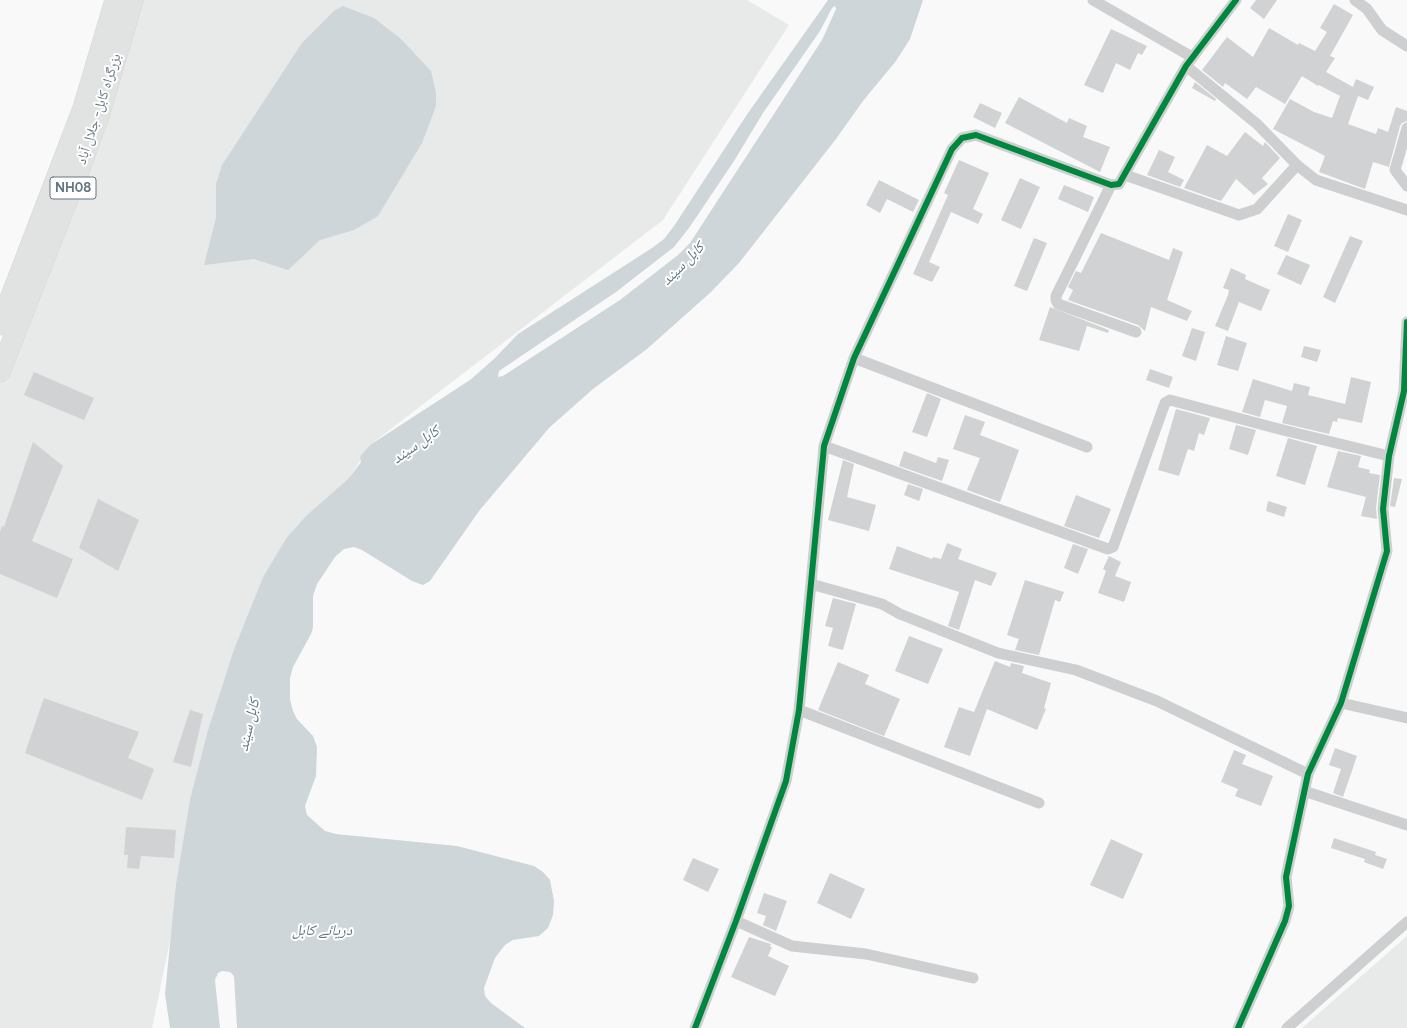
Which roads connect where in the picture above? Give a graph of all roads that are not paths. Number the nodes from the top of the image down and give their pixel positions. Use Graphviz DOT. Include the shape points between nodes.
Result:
graph roads {
  1 [pos="115,0"];
  2 [pos="133,0"];
  3 [pos="1093,0"];
  4 [pos="1236,0"];
  5 [pos="1355,0"];
  6 [pos="1407,46"];
  7 [pos="1189,61"];
  8 [pos="91,111"];
  9 [pos="1407,128"];
  10 [pos="1297,166"];
  11 [pos="1125,175"];
  12 [pos="1111,185"];
  13 [pos="1407,186"];
  14 [pos="1407,210"];
  15 [pos="1407,322"];
  16 [pos="0,325"];
  17 [pos="1136,332"];
  18 [pos="854,358"];
  19 [pos="0,372"];
  20 [pos="1405,391"];
  21 [pos="824,446"];
  22 [pos="1087,447"];
  23 [pos="1389,456"];
  24 [pos="811,584"];
  25 [pos="1341,703"];
  26 [pos="799,710"];
  27 [pos="1407,718"];
  28 [pos="1308,774"];
  29 [pos="1304,791"];
  30 [pos="1039,803"];
  31 [pos="1407,825"];
  32 [pos="736,921"];
  33 [pos="1407,922"];
  34 [pos="973,978"];
  35 [pos="695,1028"];
  36 [pos="1238,1028"];
  37 [pos="1287,1028"];
  1 -- 8 [label="highway, بزرگراه کابل- جلال آباد / NH08"];
  2 -- 8 [label="highway, بزرگراه کابل- جلال آباد / NH08"];
  3 -- 7 [label="street"];
  4 -- 7 [label="street"];
  5 -- 6 [label="street" via="1367,8 1382,30"];
  7 -- 10 [label="street" via="1257,124"];
  7 -- 11 [label="street"];
  8 -- 16 [label="highway, بزرگراه کابل- جلال آباد / NH08"];
  8 -- 19 [label="highway, بزرگراه کابل- جلال آباد / NH08" via="79,171"];
  9 -- 13 [label="street" via="1395,170"];
  10 -- 11 [label="street" via="1257,208 1239,215"];
  10 -- 14 [label="street" via="1316,180"];
  11 -- 12 [label="street" via="1118,184"];
  12 -- 17 [label="street" via="1056,300 1058,304"];
  12 -- 18 [label="street" via="976,135 962,138 952,149"];
  15 -- 20 [label="street"];
  18 -- 21 [label="street"];
  18 -- 22 [label="street"];
  20 -- 23 [label="street"];
  21 -- 23 [label="street" via="1108,549 1113,547 1165,403 1170,400"];
  21 -- 24 [label="street"];
  23 -- 25 [label="street" via="1383,509 1387,551"];
  24 -- 26 [label="street"];
  24 -- 28 [label="street" via="882,604 900,614 998,653 1083,673 1157,702"];
  25 -- 27 [label="street"];
  25 -- 28 [label="street"];
  26 -- 30 [label="street"];
  26 -- 32 [label="street" via="786,781"];
  28 -- 29 [label="street"];
  29 -- 31 [label="street"];
  29 -- 36 [label="street" via="1286,877 1289,906 1285,921"];
  32 -- 34 [label="street" via="792,946 866,954"];
  32 -- 35 [label="street"];
  33 -- 37 [label="street"];
}
